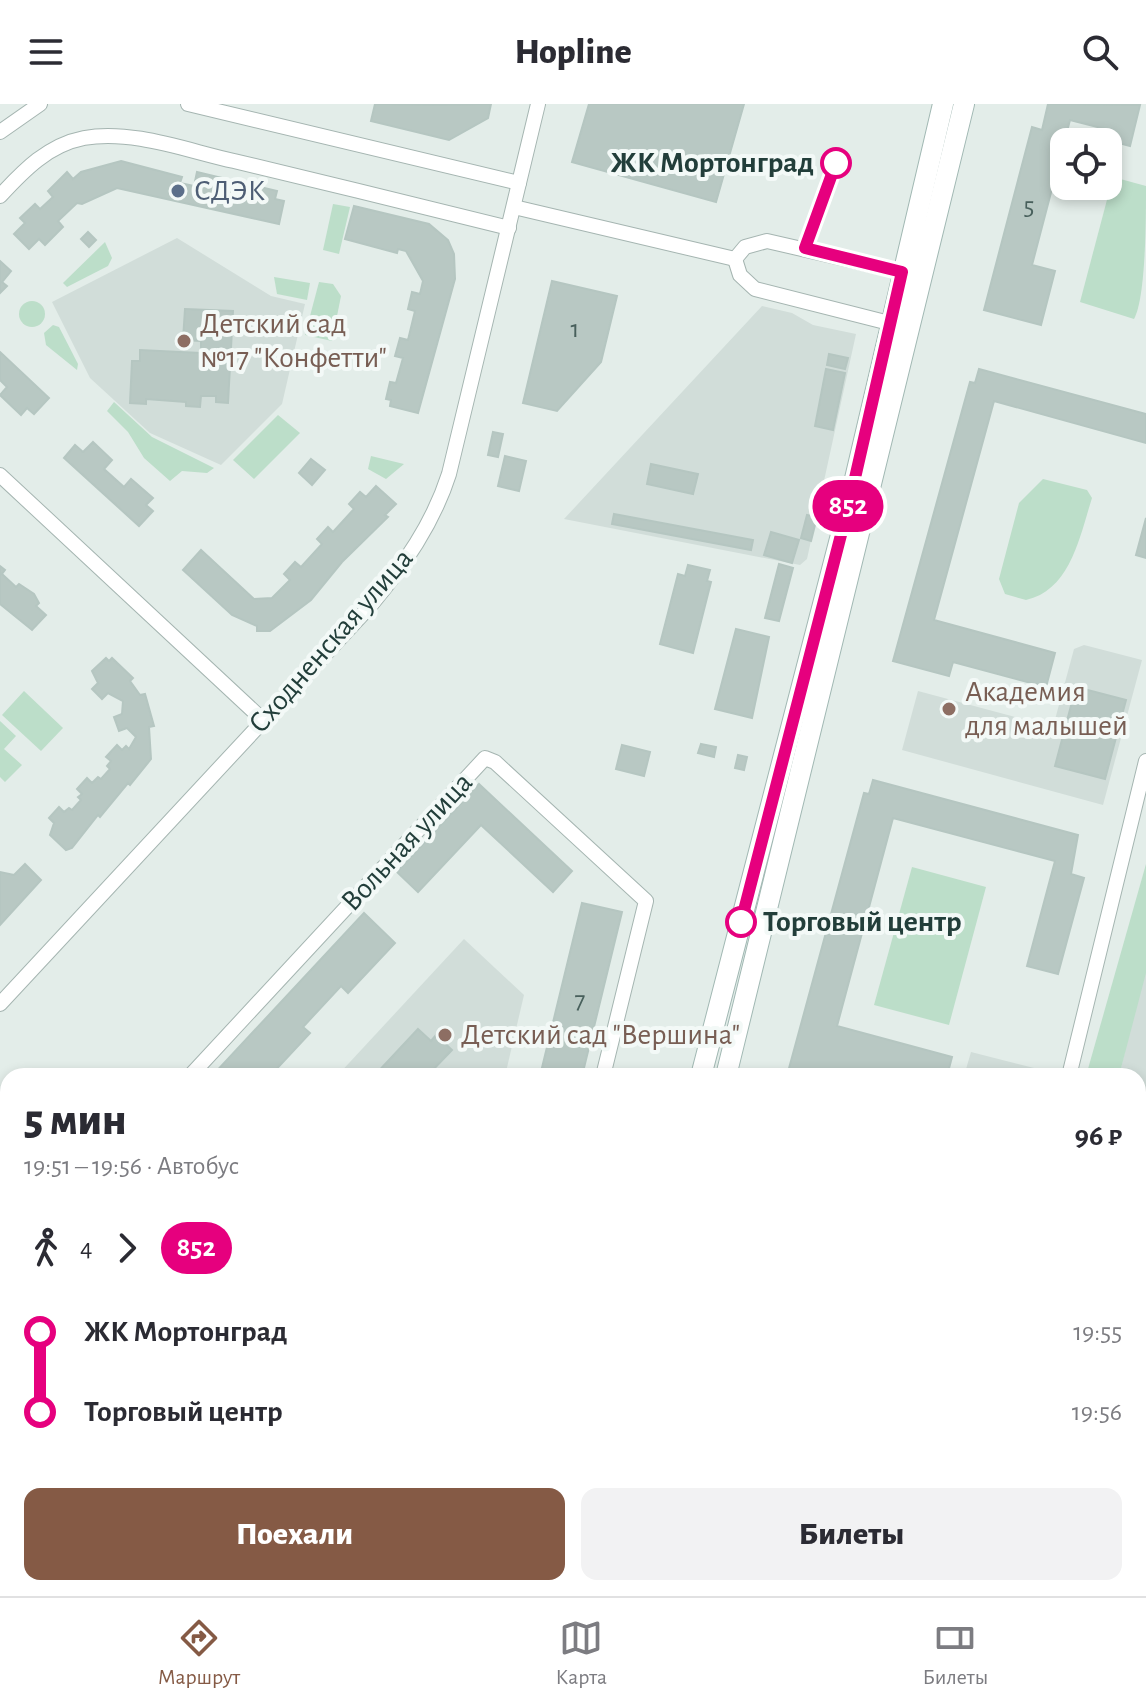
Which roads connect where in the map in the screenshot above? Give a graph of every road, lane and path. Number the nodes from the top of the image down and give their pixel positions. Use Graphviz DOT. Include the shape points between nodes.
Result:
graph roads {
  1 [pos="40,104"];
  2 [pos="188,104"];
  3 [pos="538,104"];
  4 [pos="943,104"];
  5 [pos="964,104"];
  6 [pos="0,132"];
  7 [pos="519,183"];
  8 [pos="0,196"];
  9 [pos="514,207"];
  10 [pos="509,228"];
  11 [pos="735,259"];
  12 [pos="902,272"];
  13 [pos="922,277"];
  14 [pos="899,326"];
  15 [pos="0,475"];
  16 [pos="264,721"];
  17 [pos="1146,761"];
  18 [pos="0,1004"];
  19 [pos="197,1068"];
  20 [pos="605,1068"];
  21 [pos="703,1068"];
  22 [pos="728,1068"];
  23 [pos="1071,1068"];
  1 -- 6 [label="street"];
  2 -- 7 [label="street"];
  3 -- 7 [label="street, Сходненская улица"];
  4 -- 12 [label="main road"];
  5 -- 13 [label="main road"];
  7 -- 9 [label="street, Сходненская улица"];
  8 -- 10 [label="street" via="48,152 100,135 193,152"];
  9 -- 10 [label="street, Сходненская улица"];
  9 -- 11 [label="street"];
  10 -- 16 [label="street, Сходненская улица" via="449,474 433,515 378,597"];
  11 -- 12 [label="street" via="745,247 767,241"];
  11 -- 14 [label="street" via="740,275 755,289"];
  12 -- 13 [label="street"];
  12 -- 14 [label="main road"];
  13 -- 14 [label="main road"];
  14 -- 21 [label="main road"];
  14 -- 22 [label="main road"];
  15 -- 16 [label="street"];
  16 -- 18 [label="street, Сходненская улица"];
  17 -- 23 [label="street"];
  19 -- 20 [label="street, Вольная улица" via="485,758 646,901"];
}
